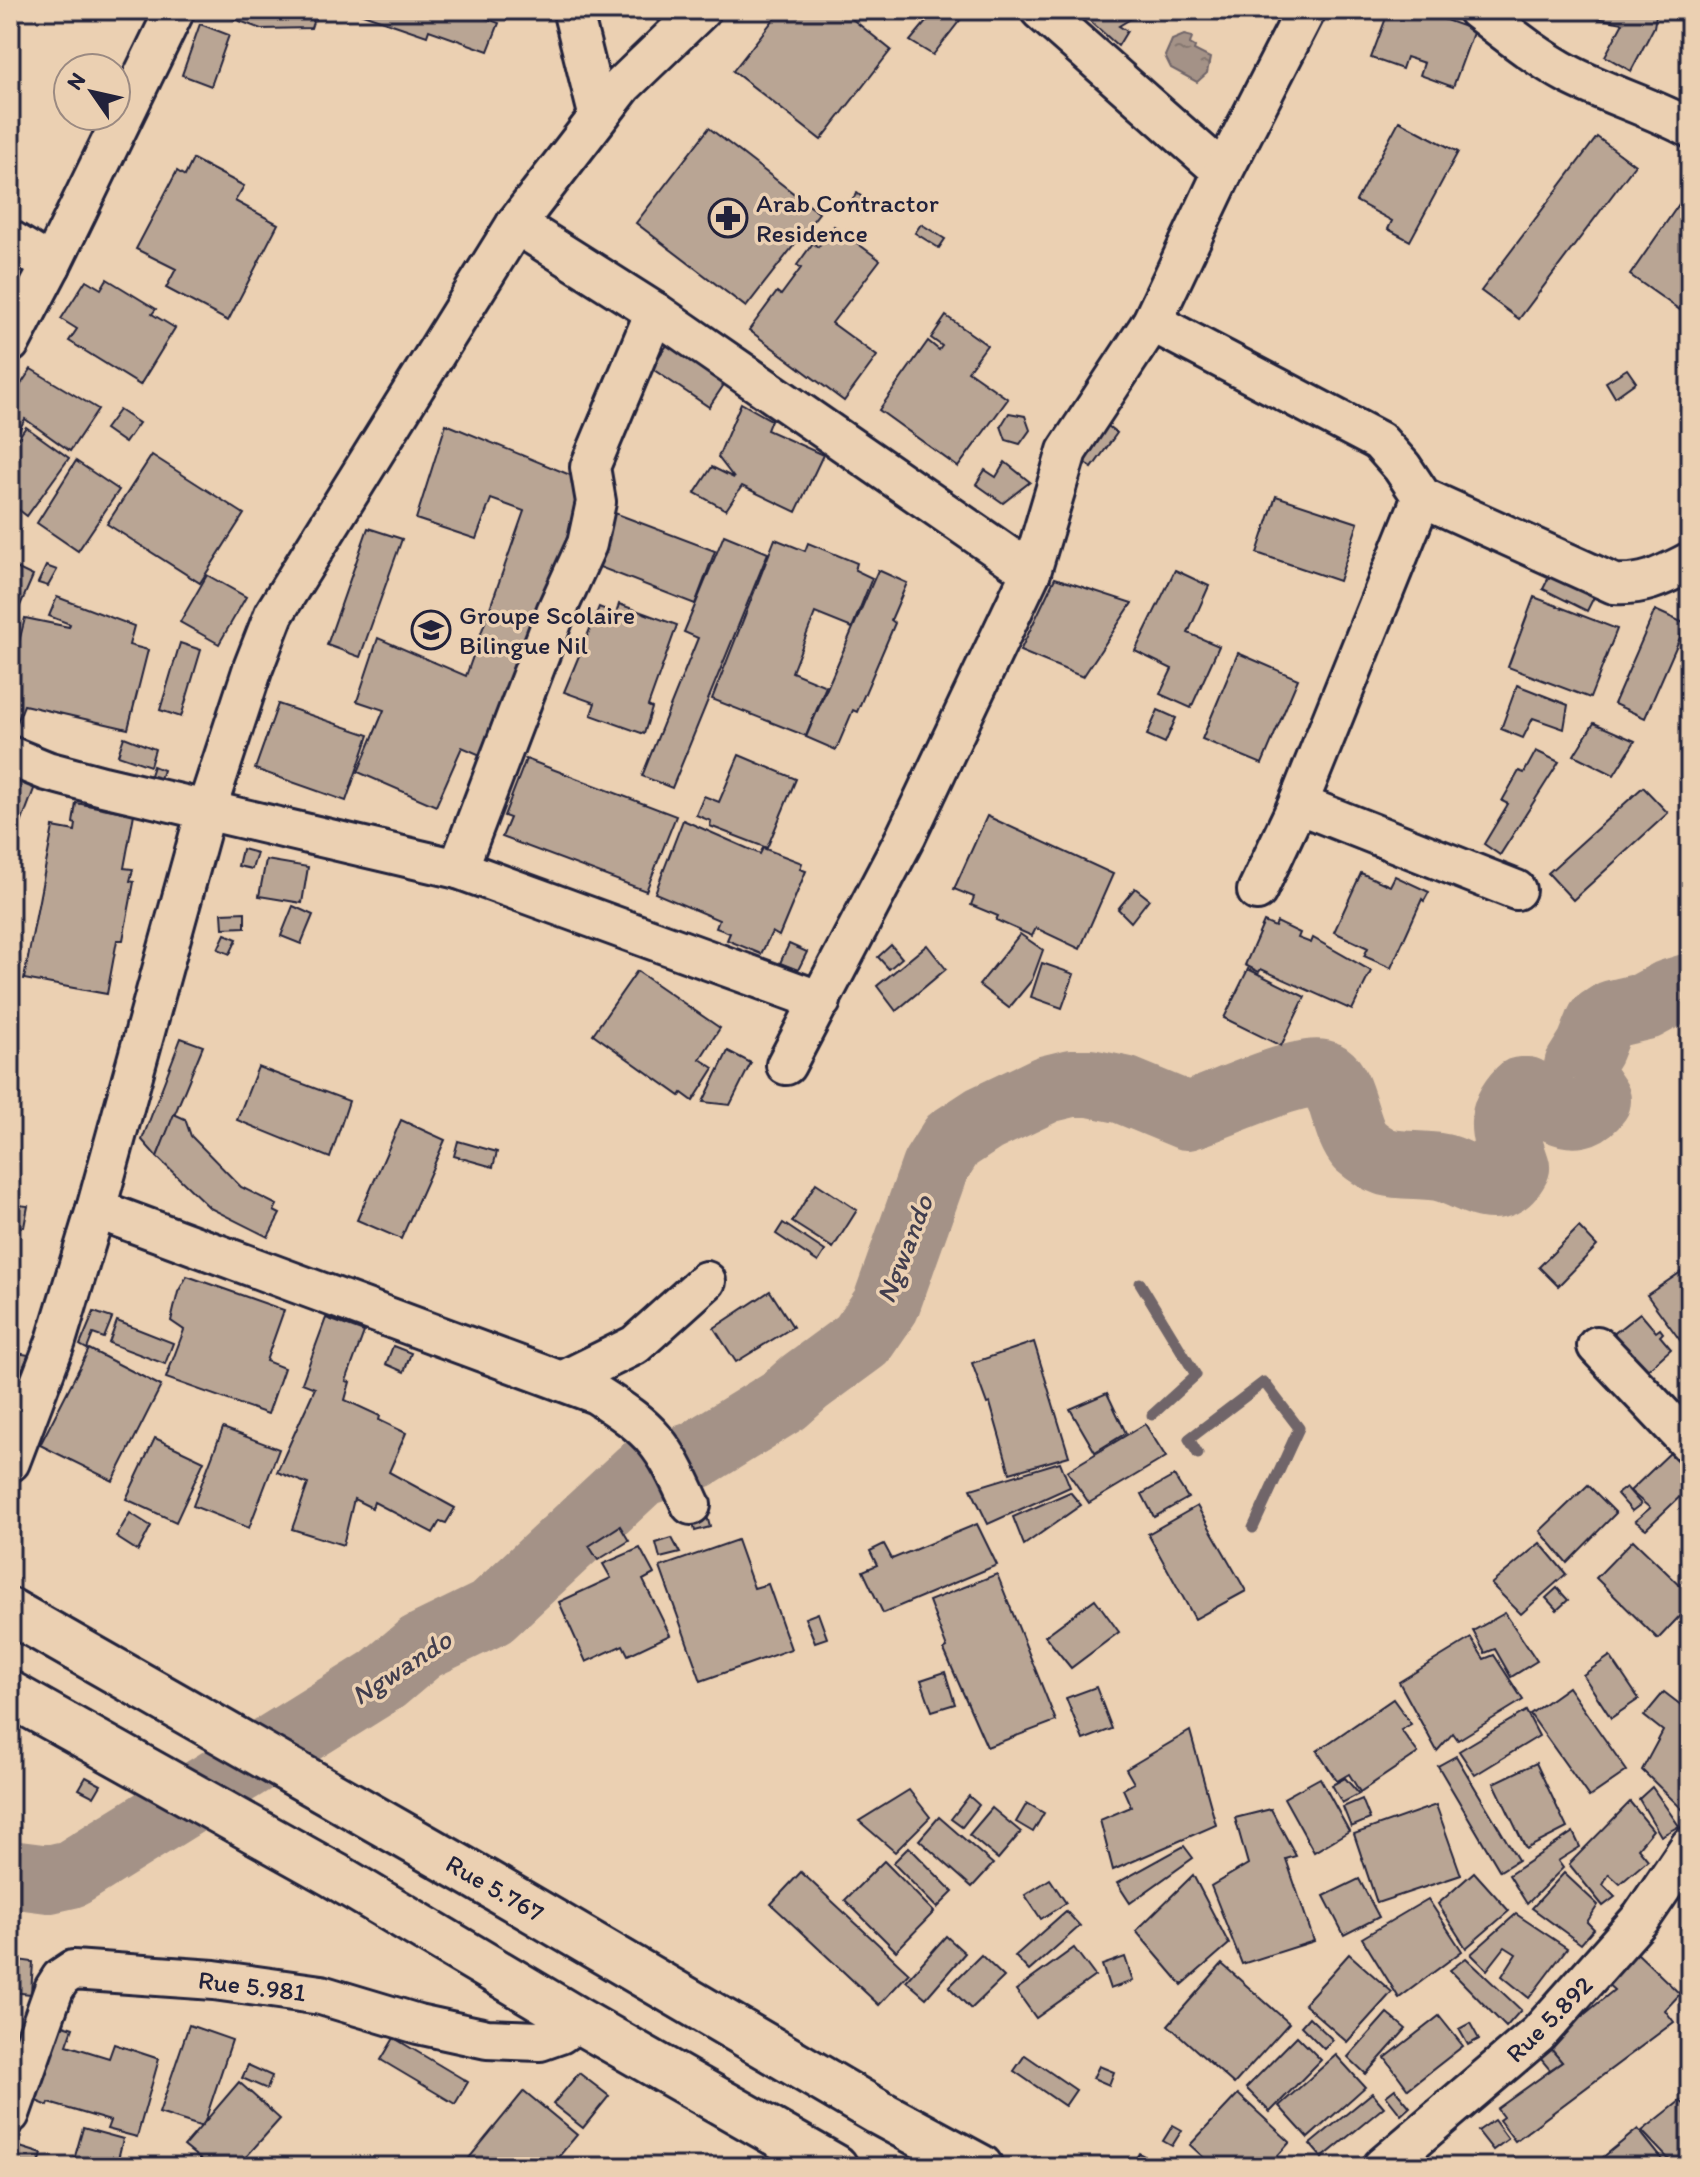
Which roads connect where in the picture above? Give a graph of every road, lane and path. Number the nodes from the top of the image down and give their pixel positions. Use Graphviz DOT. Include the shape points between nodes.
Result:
graph roads {
  1 [pos="175,10"];
  2 [pos="578,10"];
  3 [pos="701,10"];
  4 [pos="1040,10"];
  5 [pos="1306,10"];
  6 [pos="1477,10"];
  7 [pos="598,114"];
  8 [pos="1690,128"];
  9 [pos="1223,172"];
  10 [pos="516,224"];
  11 [pos="10,240"];
  12 [pos="51,265"];
  13 [pos="655,312"];
  14 [pos="1152,322"];
  15 [pos="10,343"];
  16 [pos="1422,497"];
  17 [pos="1690,562"];
  18 [pos="1031,572"];
  19 [pos="10,756"];
  20 [pos="1298,804"];
  21 [pos="206,811"];
  22 [pos="458,869"];
  23 [pos="1516,890"];
  24 [pos="1257,891"];
  25 [pos="821,1001"];
  26 [pos="786,1065"];
  27 [pos="96,1209"];
  28 [pos="706,1281"];
  29 [pos="1597,1346"];
  30 [pos="562,1381"];
  31 [pos="1690,1444"];
  32 [pos="10,1462"];
  33 [pos="691,1505"];
  34 [pos="10,1611"];
  35 [pos="10,1694"];
  36 [pos="1690,1846"];
  37 [pos="579,2021"];
  38 [pos="10,2114"];
  39 [pos="835,2167"];
  40 [pos="980,2167"];
  41 [pos="1382,2167"];
  1 -- 12 [label="street"];
  2 -- 7 [label="street" via="574,17"];
  3 -- 7 [label="street"];
  4 -- 9 [label="street"];
  5 -- 9 [label="street"];
  6 -- 8 [label="street" via="1570,75"];
  7 -- 10 [label="street"];
  9 -- 14 [label="street"];
  10 -- 13 [label="street"];
  10 -- 21 [label="street" via="274,614"];
  11 -- 12 [label="street"];
  12 -- 15 [label="street"];
  13 -- 18 [label="street"];
  13 -- 22 [label="street" via="590,467 596,502 587,544"];
  14 -- 16 [label="street" via="1379,441"];
  14 -- 18 [label="street" via="1067,451"];
  16 -- 17 [label="street" via="1614,584 1655,580"];
  16 -- 20 [label="street"];
  18 -- 25 [label="street"];
  19 -- 21 [label="street" via="47,771"];
  20 -- 23 [label="street"];
  20 -- 24 [label="street"];
  21 -- 22 [label="street"];
  21 -- 27 [label="street"];
  22 -- 25 [label="street"];
  25 -- 26 [label="street"];
  27 -- 30 [label="street"];
  27 -- 32 [label="street" via="56,1341"];
  28 -- 30 [label="street" via="635,1345"];
  29 -- 31 [label="street"];
  30 -- 33 [label="street" via="596,1394 650,1434 669,1458"];
  34 -- 40 [label="highway, Rue 5.767"];
  35 -- 37 [label="highway" via="334,1875"];
  36 -- 41 [label="street, Rue 5.892" via="1642,1917 1538,2034"];
  37 -- 38 [label="street, Rue 5.981" via="540,2041 487,2039 321,1995 214,1980 73,1970 54,1989"];
  37 -- 39 [label="highway"];
}
